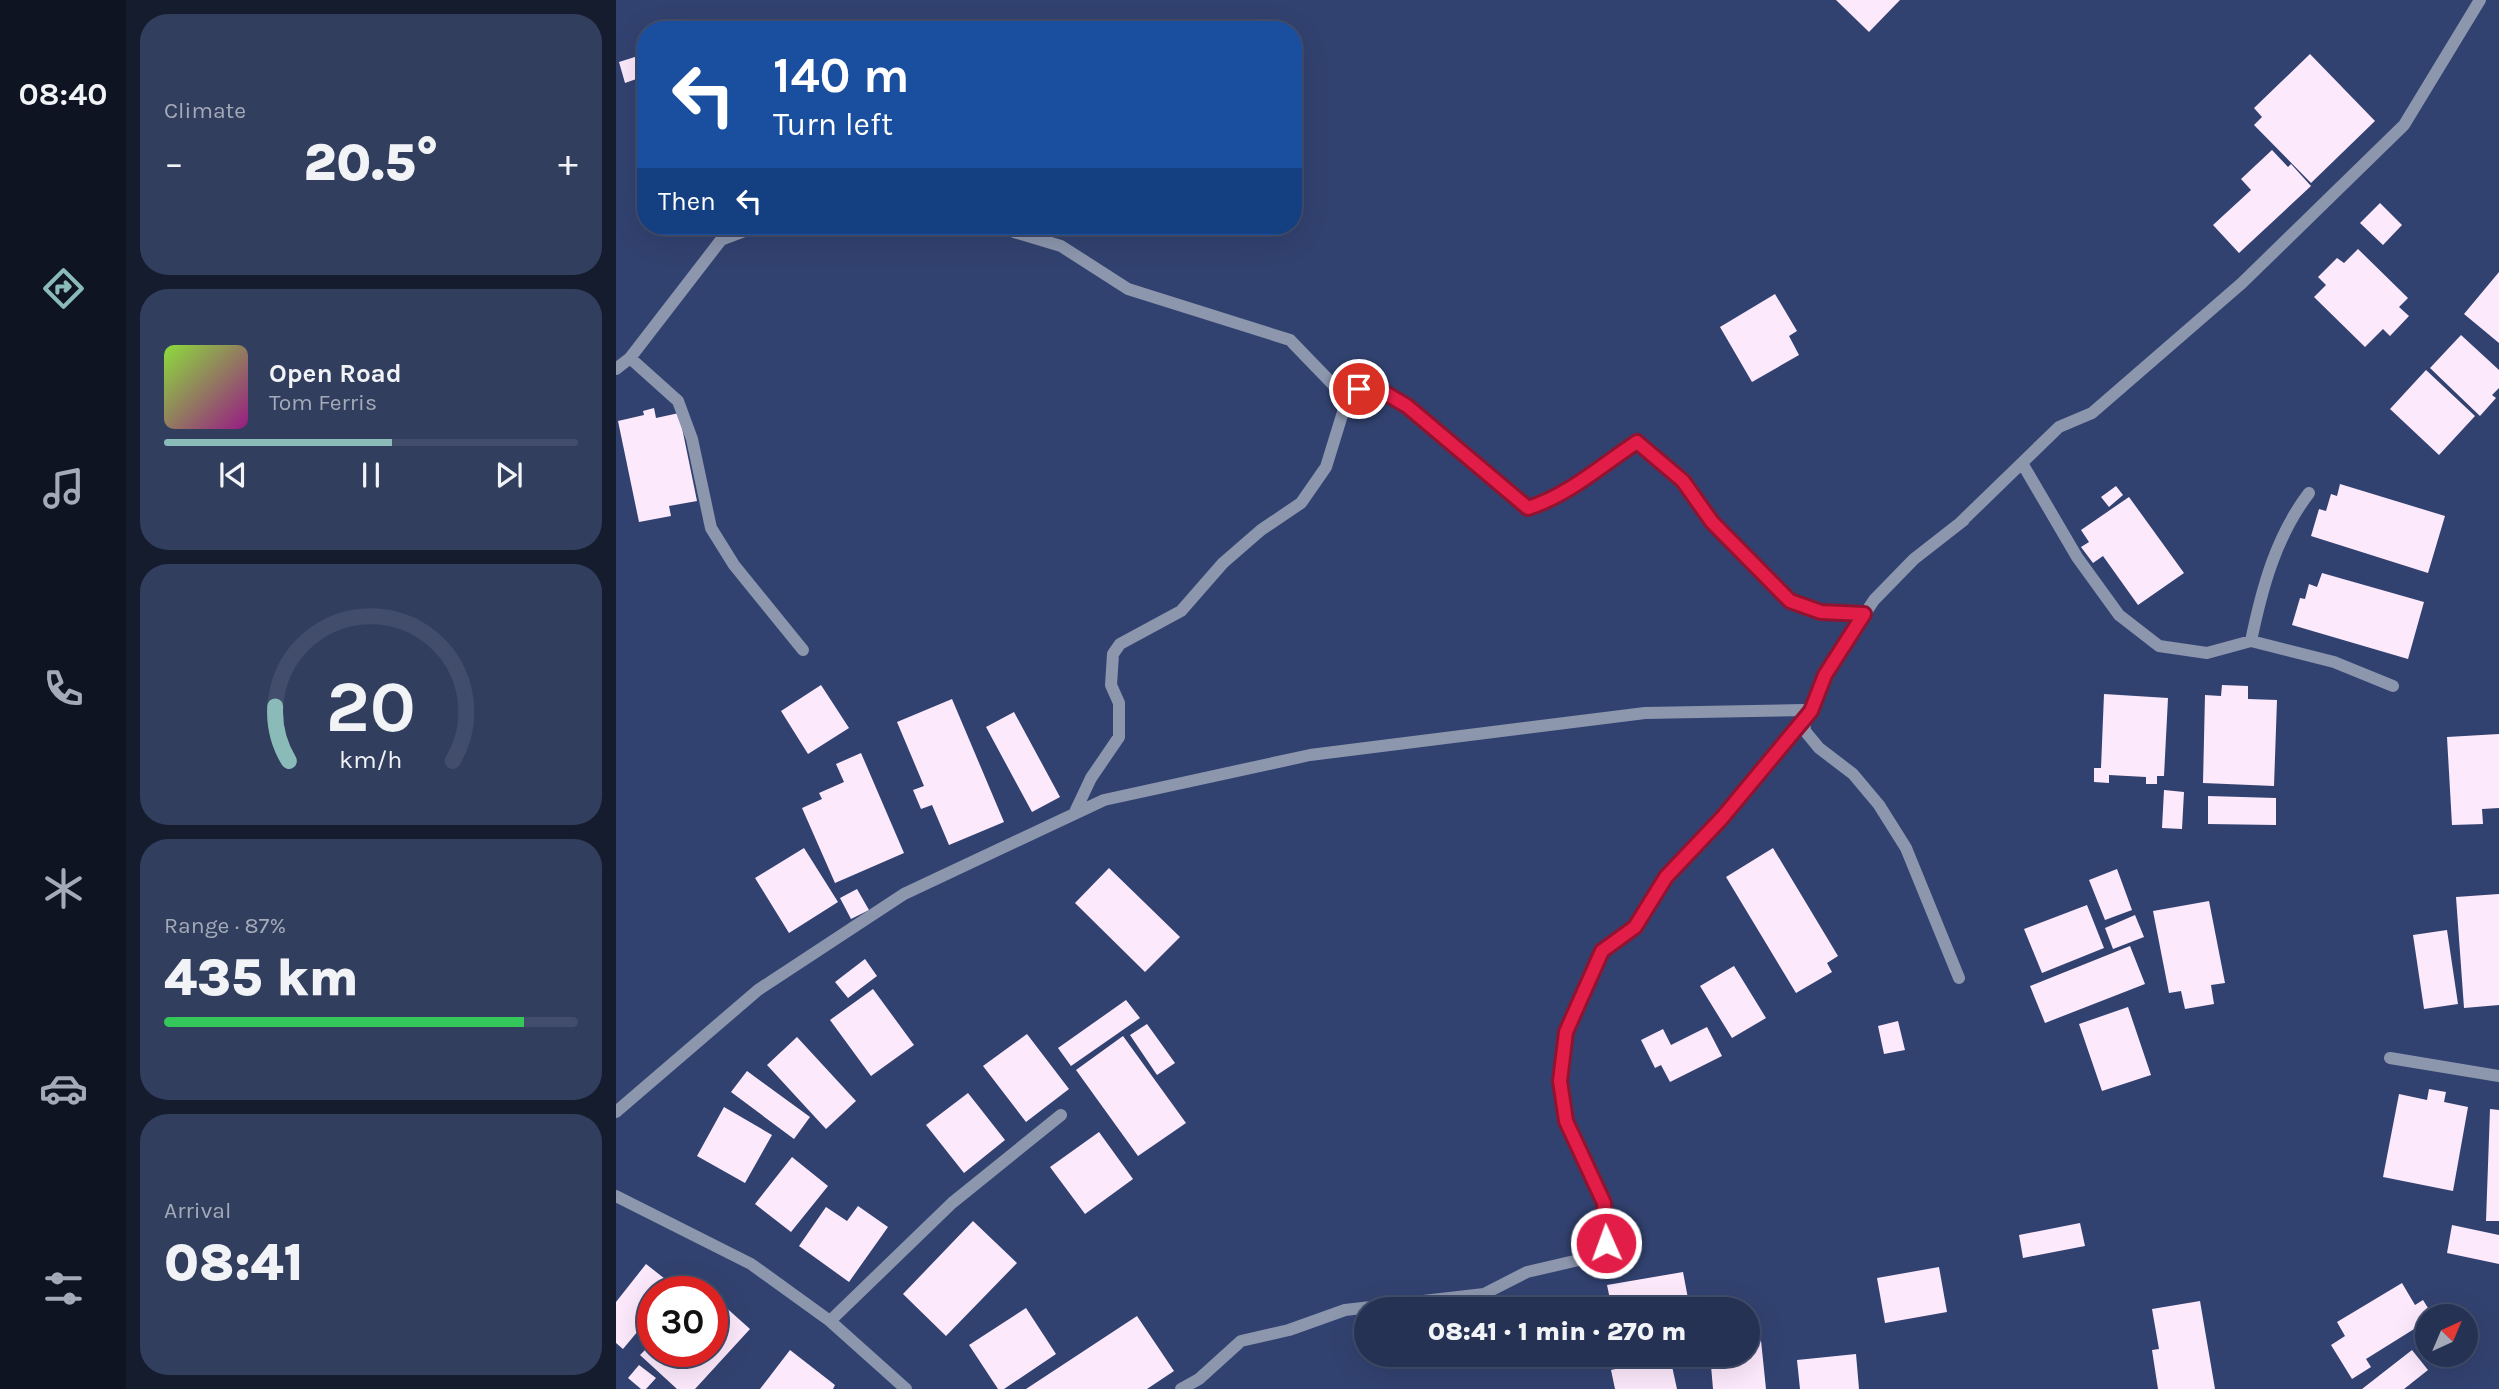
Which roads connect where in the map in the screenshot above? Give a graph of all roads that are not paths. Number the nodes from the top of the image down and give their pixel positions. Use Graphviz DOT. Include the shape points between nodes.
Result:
graph roads {
  1 [pos="2480,0"];
  2 [pos="734,235"];
  3 [pos="1024,235"];
  4 [pos="629,358"];
  5 [pos="616,369"];
  6 [pos="1347,399"];
  7 [pos="2022,463"];
  8 [pos="2309,493"];
  9 [pos="1964,520"];
  10 [pos="1864,614"];
  11 [pos="2251,640"];
  12 [pos="803,650"];
  13 [pos="2393,685"];
  14 [pos="1804,710"];
  15 [pos="1074,814"];
  16 [pos="1959,978"];
  17 [pos="2390,1058"];
  18 [pos="2499,1076"];
  19 [pos="616,1112"];
  20 [pos="1061,1115"];
  21 [pos="616,1196"];
  22 [pos="830,1321"];
  23 [pos="906,1389"];
  24 [pos="1181,1389"];
  1 -- 7 [label="street" via="2404,125 2242,283 2092,413 2059,427"];
  2 -- 4 [label="street" via="721,240"];
  3 -- 6 [label="street" via="1061,246 1128,289 1290,340"];
  4 -- 5 [label="street"];
  4 -- 12 [label="street" via="678,401 692,439 711,528 734,565"];
  6 -- 10 [label="street" via="1359,389 1380,390 1407,406 1528,508 1548,502 1637,442 1683,481 1712,522 1790,601 1821,612"];
  6 -- 15 [label="street" via="1326,467 1301,503 1223,563 1181,611 1136,634 1113,654 1111,685 1119,703 1119,737"];
  7 -- 10 [label="street"];
  7 -- 11 [label="street" via="2077,557 2119,615 2159,646 2207,653"];
  8 -- 11 [label="street" via="2295,511 2270,566"];
  9 -- 10 [label="street" via="1914,559"];
  10 -- 14 [label="street" via="1813,685"];
  10 -- 24 [label="street" via="1825,675 1811,711 1666,877 1635,927 1602,951 1566,1032 1560,1081 1566,1121 1604,1203 1606,1243 1583,1259 1527,1272 1484,1294 1345,1310 1241,1341"];
  11 -- 13 [label="street" via="2333,662"];
  14 -- 15 [label="street" via="1644,713 1310,755 1104,800"];
  14 -- 16 [label="street" via="1805,731 1853,774 1906,848"];
  15 -- 19 [label="street" via="904,894 758,990"];
  17 -- 18 [label="street"];
  20 -- 22 [label="street" via="952,1203"];
  21 -- 22 [label="street" via="751,1264"];
  22 -- 23 [label="street"];
}
